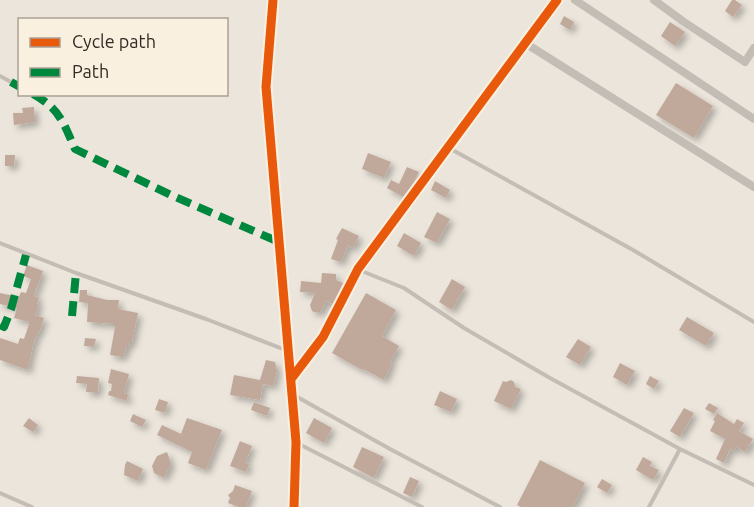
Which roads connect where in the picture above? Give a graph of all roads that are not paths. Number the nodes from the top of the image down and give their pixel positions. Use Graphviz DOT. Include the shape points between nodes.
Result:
graph roads {
  1 [pos="273,0"];
  2 [pos="557,0"];
  3 [pos="575,0"];
  4 [pos="654,0"];
  5 [pos="525,43"];
  6 [pos="754,48"];
  7 [pos="0,76"];
  8 [pos="11,82"];
  9 [pos="754,119"];
  10 [pos="448,147"];
  11 [pos="754,187"];
  12 [pos="0,243"];
  13 [pos="358,269"];
  14 [pos="754,322"];
  15 [pos="288,351"];
  16 [pos="291,379"];
  17 [pos="291,393"];
  18 [pos="296,442"];
  19 [pos="680,449"];
  20 [pos="754,485"];
  21 [pos="0,493"];
  22 [pos="32,507"];
  23 [pos="294,507"];
  24 [pos="422,507"];
  25 [pos="500,507"];
  26 [pos="649,507"];
  1 -- 15 [label="street" via="266,87"];
  2 -- 5 [label="street"];
  3 -- 9 [label="street"];
  4 -- 6 [label="street" via="745,63"];
  5 -- 10 [label="street"];
  5 -- 11 [label="street"];
  7 -- 8 [label="lane"];
  10 -- 13 [label="street"];
  10 -- 14 [label="lane"];
  12 -- 15 [label="lane"];
  13 -- 16 [label="street" via="323,337"];
  13 -- 19 [label="lane" via="404,288 512,356"];
  15 -- 16 [label="street"];
  16 -- 17 [label="street"];
  17 -- 18 [label="street"];
  17 -- 25 [label="lane"];
  18 -- 23 [label="street"];
  18 -- 24 [label="lane"];
  19 -- 20 [label="lane"];
  19 -- 26 [label="lane"];
  21 -- 22 [label="lane"];
}
